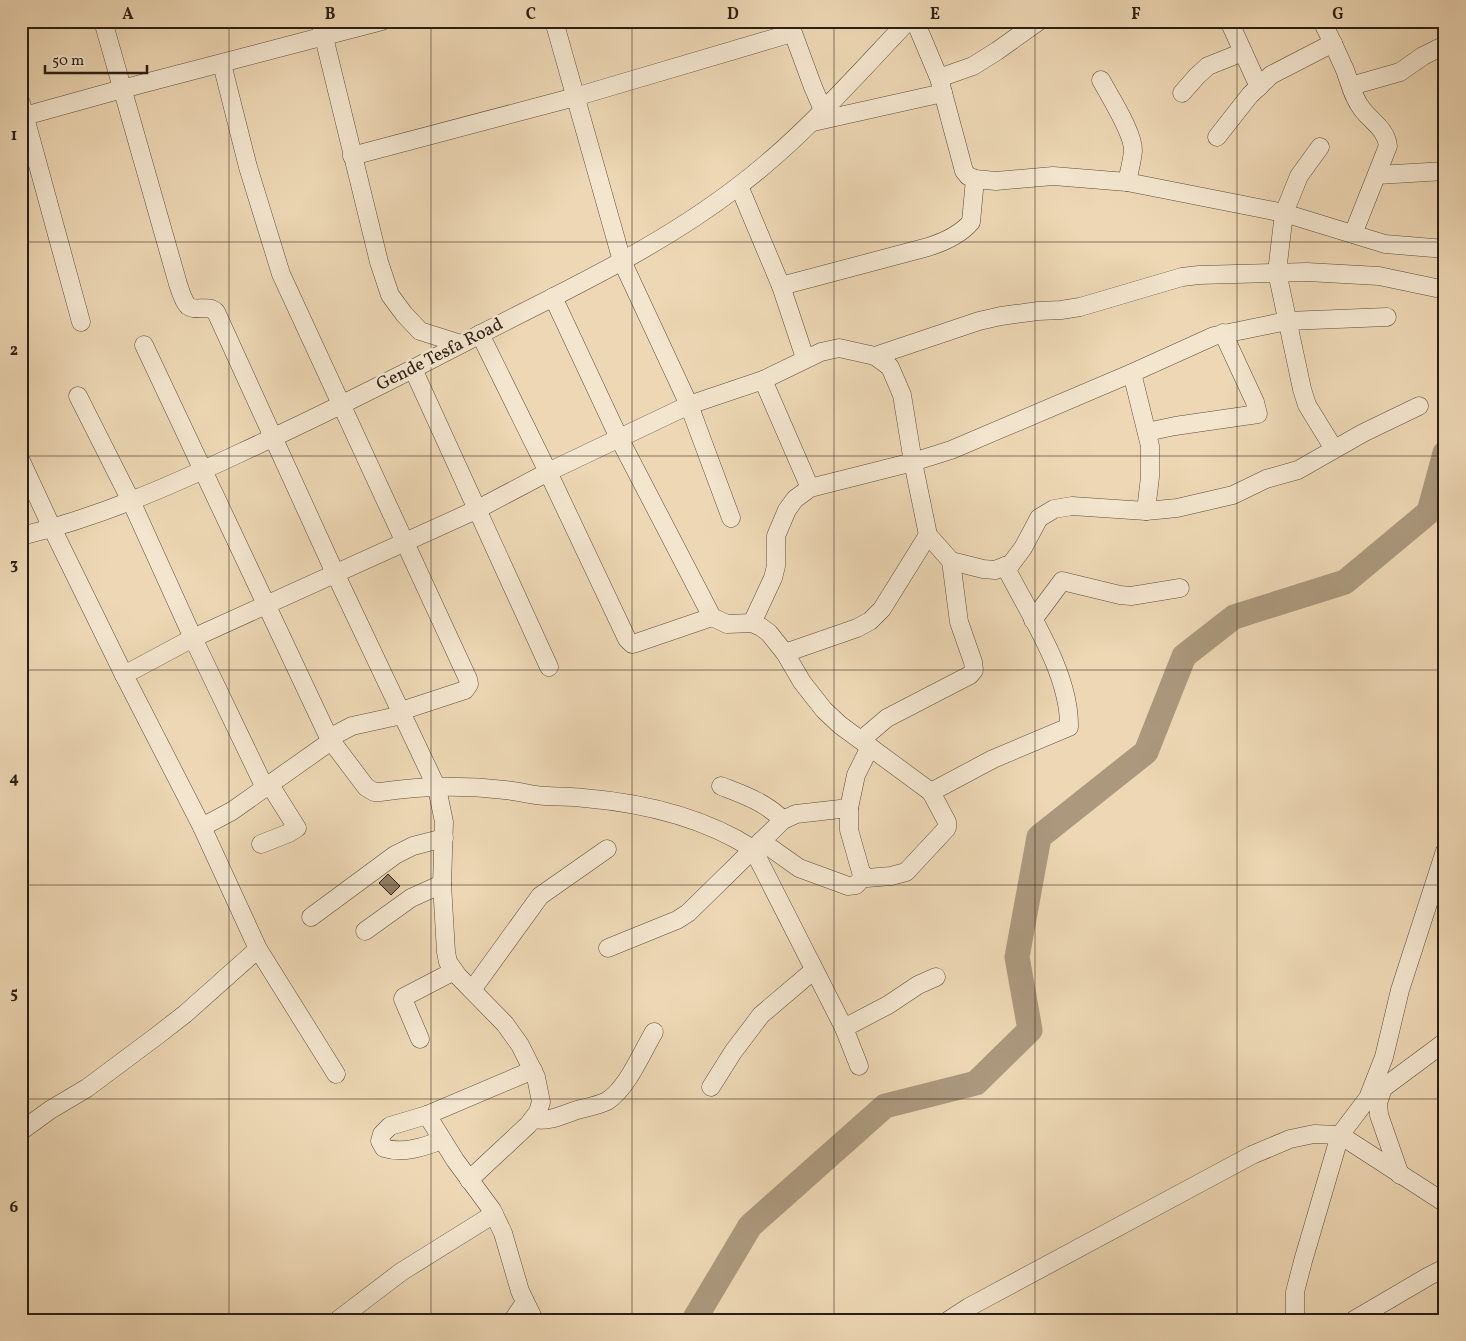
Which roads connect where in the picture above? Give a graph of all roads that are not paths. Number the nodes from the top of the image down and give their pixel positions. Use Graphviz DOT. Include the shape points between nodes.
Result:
graph roads {
  1 [pos="103,21"];
  2 [pos="382,21"];
  3 [pos="554,21"];
  4 [pos="908,21"];
  5 [pos="915,21"];
  6 [pos="1039,21"];
  7 [pos="1229,21"];
  8 [pos="1322,21"];
  9 [pos="790,27"];
  10 [pos="322,29"];
  11 [pos="1333,43"];
  12 [pos="1445,45"];
  13 [pos="1243,52"];
  14 [pos="222,64"];
  15 [pos="1101,80"];
  16 [pos="941,86"];
  17 [pos="1351,86"];
  18 [pos="1258,87"];
  19 [pos="122,89"];
  20 [pos="1182,93"];
  21 [pos="575,97"];
  22 [pos="22,112"];
  23 [pos="818,116"];
  24 [pos="1217,137"];
  25 [pos="1320,147"];
  26 [pos="352,156"];
  27 [pos="1445,171"];
  28 [pos="1377,174"];
  29 [pos="975,179"];
  30 [pos="1126,182"];
  31 [pos="740,186"];
  32 [pos="1284,213"];
  33 [pos="1353,234"];
  34 [pos="1445,249"];
  35 [pos="622,261"];
  36 [pos="1277,272"];
  37 [pos="781,286"];
  38 [pos="1436,288"];
  39 [pos="553,297"];
  40 [pos="1386,317"];
  41 [pos="1287,321"];
  42 [pos="81,322"];
  43 [pos="480,334"];
  44 [pos="1223,334"];
  45 [pos="461,344"];
  46 [pos="144,345"];
  47 [pos="875,356"];
  48 [pos="804,358"];
  49 [pos="413,369"];
  50 [pos="1132,374"];
  51 [pos="763,380"];
  52 [pos="78,396"];
  53 [pos="688,404"];
  54 [pos="341,405"];
  55 [pos="1418,406"];
  56 [pos="1147,432"];
  57 [pos="274,438"];
  58 [pos="619,438"];
  59 [pos="1334,449"];
  60 [pos="21,461"];
  61 [pos="913,462"];
  62 [pos="203,470"];
  63 [pos="548,472"];
  64 [pos="810,488"];
  65 [pos="131,501"];
  66 [pos="478,509"];
  67 [pos="1146,511"];
  68 [pos="731,518"];
  69 [pos="52,528"];
  70 [pos="928,535"];
  71 [pos="21,536"];
  72 [pos="406,542"];
  73 [pos="951,561"];
  74 [pos="1005,566"];
  75 [pos="336,573"];
  76 [pos="1180,588"];
  77 [pos="266,605"];
  78 [pos="712,617"];
  79 [pos="1033,620"];
  80 [pos="752,623"];
  81 [pos="192,638"];
  82 [pos="785,653"];
  83 [pos="549,667"];
  84 [pos="124,675"];
  85 [pos="402,713"];
  86 [pos="330,740"];
  87 [pos="865,744"];
  88 [pos="267,786"];
  89 [pos="721,786"];
  90 [pos="437,788"];
  91 [pos="931,792"];
  92 [pos="849,808"];
  93 [pos="783,820"];
  94 [pos="202,827"];
  95 [pos="444,838"];
  96 [pos="261,844"];
  97 [pos="757,845"];
  98 [pos="607,849"];
  99 [pos="1445,851"];
  100 [pos="864,876"];
  101 [pos="442,884"];
  102 [pos="311,917"];
  103 [pos="365,931"];
  104 [pos="608,948"];
  105 [pos="258,949"];
  106 [pos="814,970"];
  107 [pos="454,971"];
  108 [pos="936,977"];
  109 [pos="472,990"];
  110 [pos="844,1028"];
  111 [pos="654,1032"];
  112 [pos="420,1039"];
  113 [pos="1445,1042"];
  114 [pos="859,1066"];
  115 [pos="533,1070"];
  116 [pos="336,1074"];
  117 [pos="711,1087"];
  118 [pos="426,1116"];
  119 [pos="533,1119"];
  120 [pos="21,1131"];
  121 [pos="1340,1135"];
  122 [pos="442,1140"];
  123 [pos="1400,1175"];
  124 [pos="469,1180"];
  125 [pos="1445,1203"];
  126 [pos="494,1214"];
  127 [pos="1445,1268"];
  128 [pos="525,1302"];
  129 [pos="338,1320"];
  130 [pos="513,1320"];
  131 [pos="534,1320"];
  132 [pos="949,1320"];
  133 [pos="1295,1320"];
  134 [pos="1354,1320"];
  1 -- 19 [label="street"];
  2 -- 10 [label="street"];
  3 -- 21 [label="street"];
  4 -- 23 [label="street, Gende Tesfa Road"];
  5 -- 16 [label="street"];
  6 -- 16 [label="street"];
  7 -- 13 [label="street"];
  8 -- 11 [label="street"];
  9 -- 21 [label="street"];
  9 -- 23 [label="street" via="812,87"];
  10 -- 14 [label="street"];
  10 -- 26 [label="street"];
  11 -- 17 [label="street"];
  11 -- 18 [label="street" via="1272,75"];
  12 -- 17 [label="street" via="1400,72"];
  13 -- 18 [label="street"];
  13 -- 20 [label="street" via="1208,66"];
  14 -- 19 [label="street"];
  14 -- 54 [label="street" via="280,274"];
  15 -- 30 [label="street" via="1131,140 1133,151"];
  16 -- 23 [label="street"];
  16 -- 29 [label="street" via="964,171"];
  17 -- 28 [label="street" via="1363,111 1387,139 1388,146"];
  18 -- 24 [label="street"];
  19 -- 22 [label="street"];
  19 -- 57 [label="street" via="184,300 194,308 210,308 216,312"];
  21 -- 26 [label="street"];
  21 -- 35 [label="street"];
  22 -- 42 [label="street"];
  23 -- 31 [label="street, Gende Tesfa Road"];
  25 -- 32 [label="street" via="1299,176"];
  26 -- 45 [label="street" via="390,295 420,331"];
  27 -- 28 [label="street"];
  28 -- 33 [label="street"];
  29 -- 30 [label="street" via="996,181 1053,176"];
  29 -- 37 [label="street" via="971,222 959,233 928,247"];
  30 -- 32 [label="street"];
  31 -- 35 [label="street, Gende Tesfa Road" via="707,210"];
  31 -- 37 [label="street"];
  32 -- 33 [label="street"];
  32 -- 36 [label="street"];
  33 -- 34 [label="street" via="1391,245"];
  35 -- 39 [label="street, Gende Tesfa Road"];
  35 -- 53 [label="street"];
  36 -- 38 [label="street" via="1379,276"];
  36 -- 41 [label="street"];
  36 -- 47 [label="street" via="1182,278 1080,306 979,321"];
  37 -- 48 [label="street"];
  39 -- 43 [label="street, Gende Tesfa Road"];
  39 -- 58 [label="street"];
  40 -- 41 [label="street"];
  41 -- 44 [label="street"];
  41 -- 59 [label="street" via="1307,405"];
  43 -- 45 [label="street, Gende Tesfa Road"];
  43 -- 63 [label="street"];
  44 -- 50 [label="street"];
  44 -- 56 [label="street" via="1258,414"];
  45 -- 49 [label="street, Gende Tesfa Road"];
  46 -- 62 [label="street"];
  47 -- 48 [label="street" via="840,348"];
  47 -- 61 [label="street" via="890,367 902,395"];
  48 -- 51 [label="street"];
  49 -- 54 [label="street, Gende Tesfa Road"];
  49 -- 66 [label="street"];
  50 -- 56 [label="street"];
  50 -- 61 [label="street" via="981,438"];
  51 -- 53 [label="street"];
  51 -- 64 [label="street"];
  52 -- 65 [label="street"];
  53 -- 58 [label="street"];
  53 -- 68 [label="street"];
  54 -- 57 [label="street, Gende Tesfa Road"];
  54 -- 72 [label="street"];
  55 -- 59 [label="street"];
  56 -- 67 [label="street" via="1150,477"];
  57 -- 62 [label="street, Gende Tesfa Road"];
  57 -- 75 [label="street"];
  58 -- 63 [label="street"];
  58 -- 78 [label="street"];
  59 -- 67 [label="street" via="1298,470 1266,479 1233,495 1177,508"];
  60 -- 69 [label="street"];
  61 -- 64 [label="street"];
  61 -- 70 [label="street"];
  62 -- 65 [label="street, Gende Tesfa Road"];
  62 -- 77 [label="street"];
  63 -- 66 [label="street"];
  63 -- 78 [label="street" via="618,623 632,644"];
  64 -- 80 [label="street" via="787,510 776,536 773,578"];
  65 -- 69 [label="street, Gende Tesfa Road"];
  65 -- 81 [label="street"];
  66 -- 72 [label="street"];
  66 -- 83 [label="street"];
  67 -- 74 [label="street" via="1072,506 1054,509 1039,518 1024,548 1011,564"];
  69 -- 71 [label="street, Gende Tesfa Road"];
  69 -- 84 [label="street"];
  70 -- 73 [label="street"];
  70 -- 82 [label="street" via="882,609 870,621"];
  72 -- 75 [label="street"];
  72 -- 85 [label="street" via="469,684 466,690"];
  73 -- 74 [label="street" via="982,569 995,570"];
  73 -- 87 [label="street" via="959,622 974,670 887,718"];
  74 -- 79 [label="street"];
  75 -- 77 [label="street"];
  75 -- 85 [label="street"];
  76 -- 79 [label="street" via="1131,596 1062,581"];
  77 -- 81 [label="street"];
  77 -- 86 [label="street"];
  78 -- 80 [label="street" via="727,624"];
  79 -- 91 [label="street" via="1063,684 1069,727 993,759"];
  80 -- 82 [label="street" via="762,627"];
  81 -- 84 [label="street"];
  81 -- 88 [label="street"];
  82 -- 87 [label="street" via="824,710"];
  84 -- 94 [label="street"];
  85 -- 86 [label="street" via="352,726"];
  85 -- 90 [label="street"];
  86 -- 88 [label="street" via="296,768"];
  86 -- 90 [label="street" via="366,787 374,792"];
  87 -- 91 [label="street"];
  87 -- 92 [label="street"];
  88 -- 94 [label="street" via="232,812"];
  88 -- 96 [label="street" via="296,828"];
  89 -- 93 [label="street" via="751,797"];
  90 -- 95 [label="street" via="444,814"];
  90 -- 97 [label="street" via="466,786 647,806"];
  91 -- 100 [label="street" via="947,828 906,872 891,876"];
  92 -- 93 [label="street" via="796,814"];
  92 -- 100 [label="street" via="849,830"];
  93 -- 97 [label="street"];
  94 -- 105 [label="street"];
  95 -- 101 [label="street"];
  95 -- 102 [label="street" via="413,846 395,855"];
  97 -- 100 [label="street" via="798,868 848,886 856,885"];
  97 -- 104 [label="street" via="688,913"];
  97 -- 106 [label="street"];
  98 -- 109 [label="street" via="540,896"];
  99 -- 121 [label="street" via="1400,990 1384,1057 1368,1098"];
  101 -- 103 [label="street" via="410,898"];
  101 -- 107 [label="street" via="446,952"];
  105 -- 116 [label="street"];
  105 -- 120 [label="street" via="162,1032 87,1088"];
  106 -- 110 [label="street"];
  106 -- 117 [label="street" via="760,1015"];
  107 -- 109 [label="street"];
  107 -- 112 [label="street" via="404,997"];
  108 -- 110 [label="street"];
  109 -- 115 [label="street" via="505,1024"];
  110 -- 114 [label="street"];
  111 -- 119 [label="street" via="624,1084 606,1102 553,1119"];
  113 -- 123 [label="street" via="1383,1088 1378,1102 1379,1116"];
  115 -- 118 [label="street"];
  115 -- 119 [label="street" via="540,1102"];
  118 -- 122 [label="street"];
  118 -- 122 [label="street" via="390,1126 380,1141 384,1148 404,1150"];
  119 -- 124 [label="street"];
  121 -- 123 [label="street"];
  121 -- 132 [label="street" via="1314,1134 1290,1139 1252,1155"];
  121 -- 133 [label="street" via="1302,1261"];
  122 -- 124 [label="street"];
  123 -- 125 [label="street"];
  124 -- 126 [label="street"];
  126 -- 128 [label="street"];
  126 -- 129 [label="street" via="401,1272"];
  127 -- 134 [label="street"];
  128 -- 130 [label="street"];
  128 -- 131 [label="street"];
}
